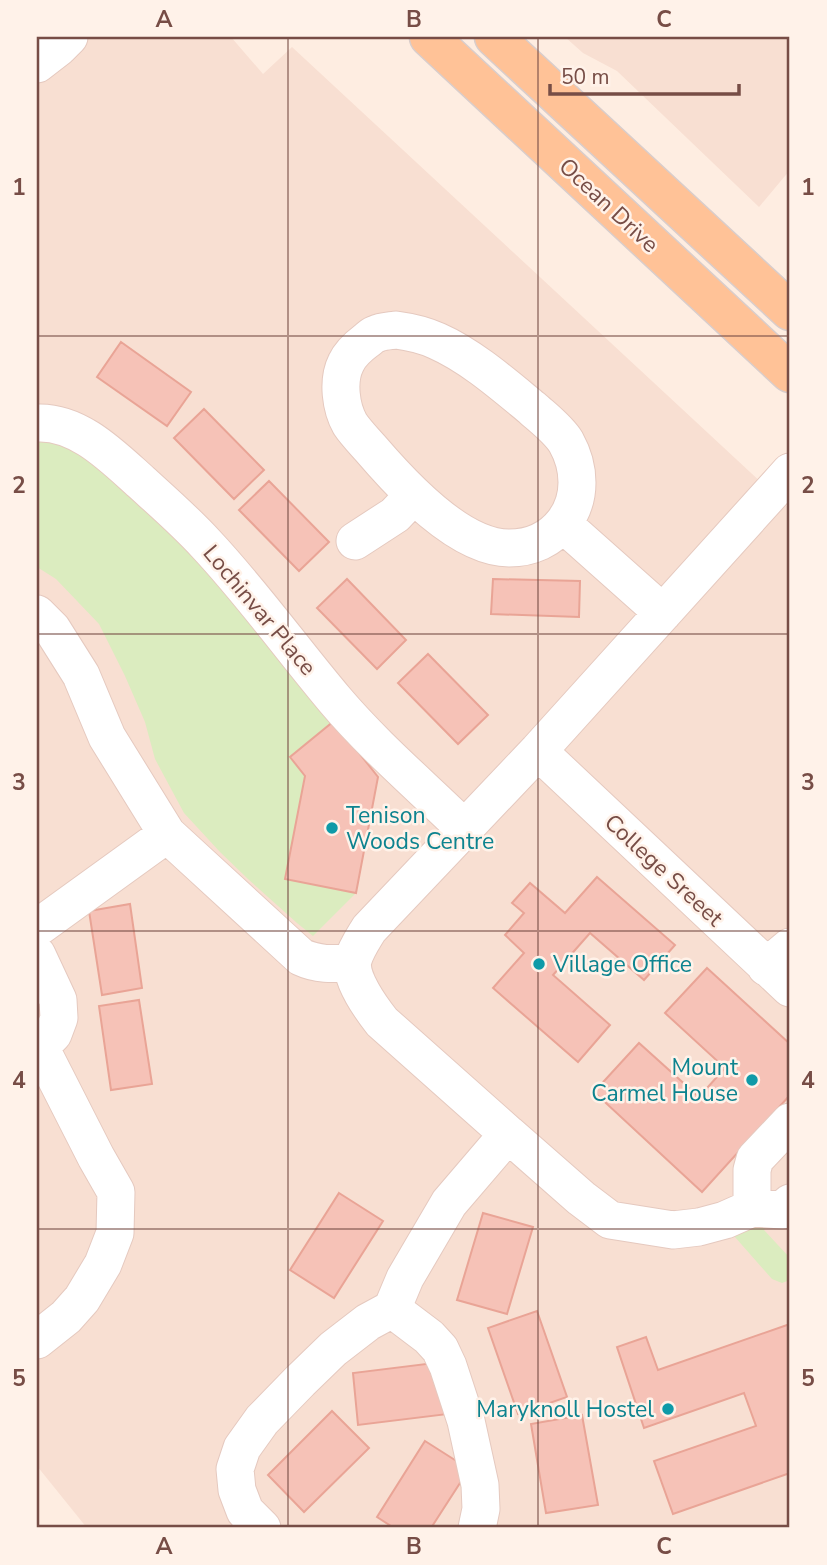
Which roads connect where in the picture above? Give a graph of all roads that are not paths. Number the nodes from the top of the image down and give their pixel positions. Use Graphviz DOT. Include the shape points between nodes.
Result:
graph roads {
  1 [pos="69,37"];
  2 [pos="429,37"];
  3 [pos="494,37"];
  4 [pos="37,64"];
  5 [pos="790,311"];
  6 [pos="790,373"];
  7 [pos="37,423"];
  8 [pos="790,472"];
  9 [pos="413,496"];
  10 [pos="563,524"];
  11 [pos="355,541"];
  12 [pos="663,613"];
  13 [pos="37,614"];
  14 [pos="538,751"];
  15 [pos="464,828"];
  16 [pos="167,834"];
  17 [pos="37,928"];
  18 [pos="37,955"];
  19 [pos="352,963"];
  20 [pos="782,967"];
  21 [pos="38,1048"];
  22 [pos="790,1122"];
  23 [pos="508,1134"];
  24 [pos="775,1207"];
  25 [pos="392,1309"];
  26 [pos="37,1340"];
  27 [pos="262,1528"];
  28 [pos="477,1528"];
  1 -- 4 [label="street"];
  2 -- 6 [label="main road, Ocean Drive"];
  3 -- 5 [label="main road, Ocean Drive"];
  7 -- 15 [label="street, Lochinvar Place" via="76,432 166,504 224,564 344,710"];
  8 -- 12 [label="street"];
  9 -- 10 [label="street" via="460,532 484,544 528,547"];
  9 -- 10 [label="street" via="351,425 342,396 345,363 358,346 376,334 397,330 418,333 461,354 565,440 575,462 578,485 573,508"];
  9 -- 11 [label="street" via="395,515"];
  10 -- 12 [label="street"];
  12 -- 14 [label="street"];
  13 -- 16 [label="street" via="81,675 107,737"];
  14 -- 15 [label="street"];
  14 -- 20 [label="street, College Sreeet"];
  15 -- 19 [label="street" via="369,929"];
  16 -- 17 [label="street"];
  16 -- 19 [label="street" via="301,957 327,965"];
  18 -- 21 [label="street" via="58,1000 60,1018 53,1034"];
  19 -- 23 [label="street" via="369,1006 382,1021"];
  21 -- 26 [label="street" via="116,1192 116,1233 82,1298"];
  22 -- 24 [label="street" via="755,1159 752,1170"];
  23 -- 24 [label="street" via="610,1220 673,1230"];
  23 -- 25 [label="street" via="449,1203"];
  25 -- 27 [label="street" via="334,1349 262,1420 242,1448 235,1469 237,1490 245,1511"];
  25 -- 28 [label="street" via="429,1337 448,1366 480,1485"];
}
